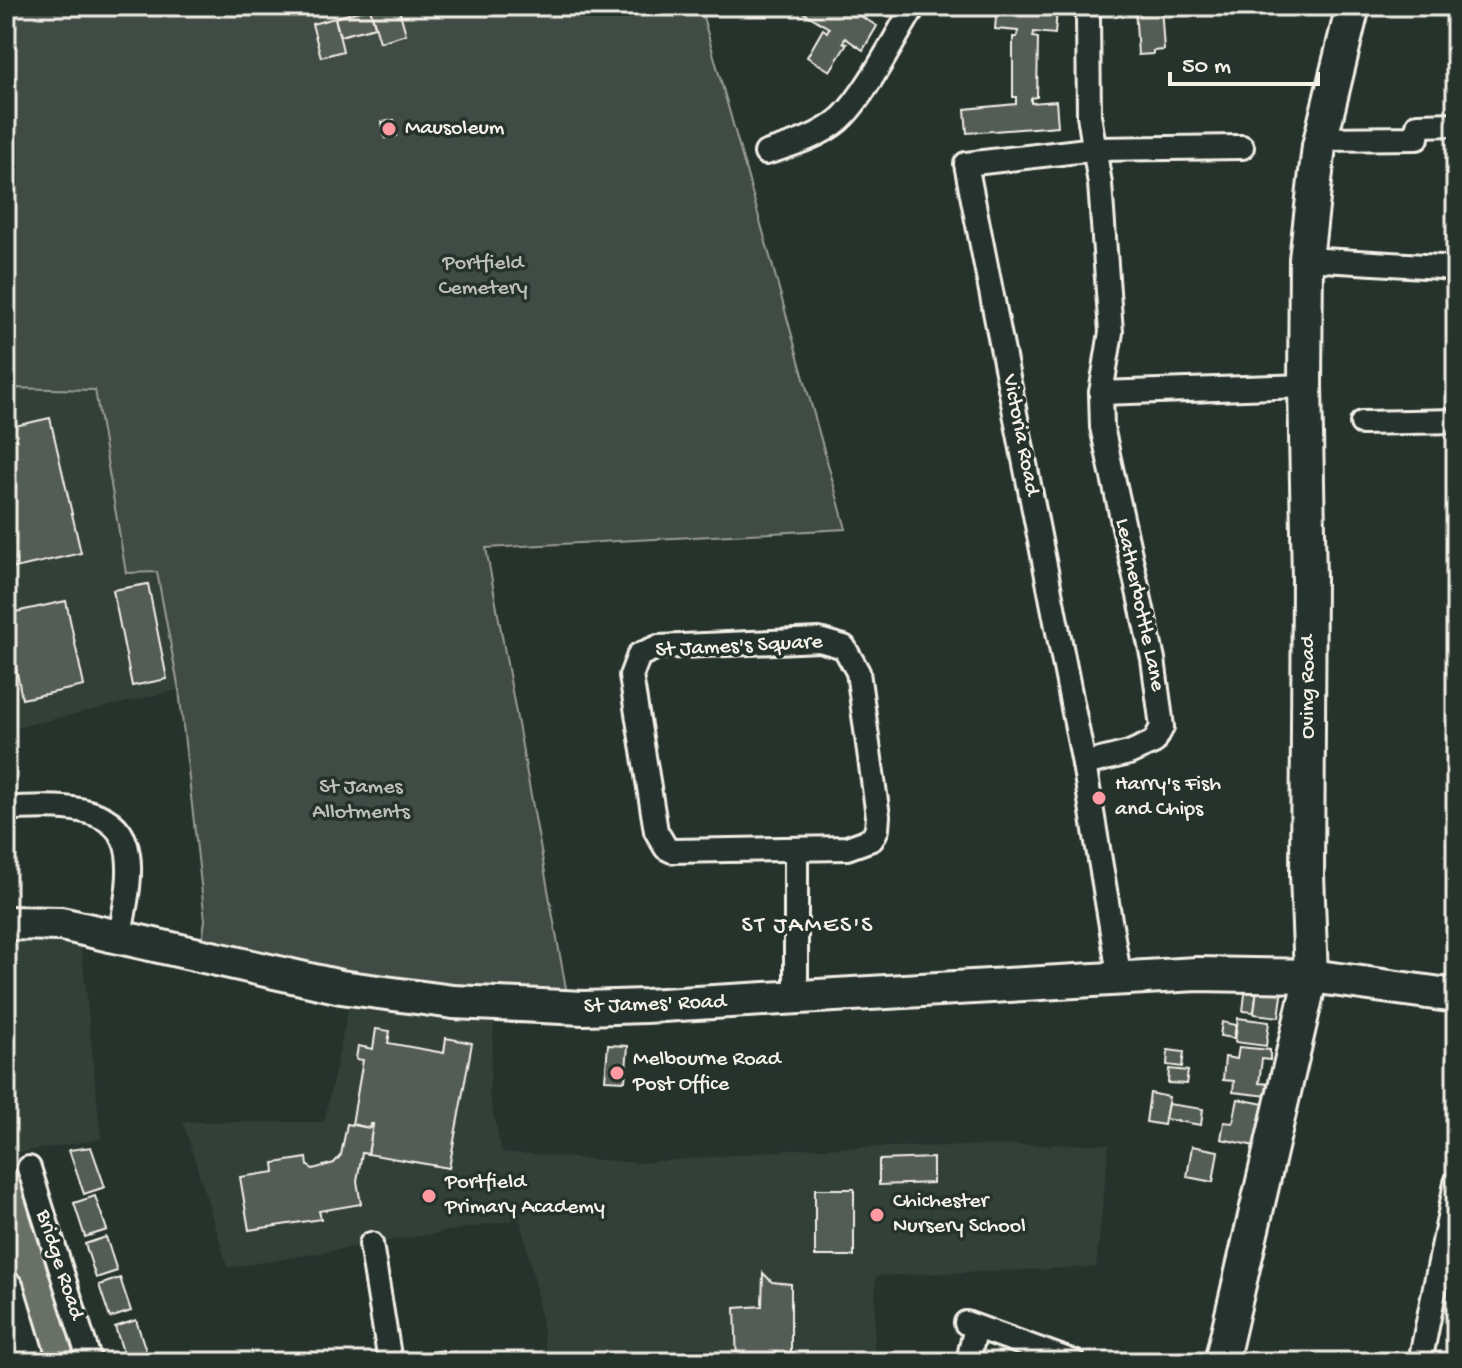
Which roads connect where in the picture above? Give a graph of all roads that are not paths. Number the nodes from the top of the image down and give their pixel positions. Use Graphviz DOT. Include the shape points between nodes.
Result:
graph roads {
  1 [pos="914,6"];
  2 [pos="1084,6"];
  3 [pos="1353,6"];
  4 [pos="1456,124"];
  5 [pos="1320,139"];
  6 [pos="1242,147"];
  7 [pos="1095,149"];
  8 [pos="766,153"];
  9 [pos="1306,259"];
  10 [pos="1456,270"];
  11 [pos="1305,386"];
  12 [pos="1101,393"];
  13 [pos="1456,421"];
  14 [pos="1362,423"];
  15 [pos="1084,764"];
  16 [pos="6,808"];
  17 [pos="796,850"];
  18 [pos="6,923"];
  19 [pos="120,936"];
  20 [pos="1311,976"];
  21 [pos="1120,980"];
  22 [pos="1456,996"];
  23 [pos="796,999"];
  24 [pos="29,1168"];
  25 [pos="1456,1183"];
  26 [pos="371,1244"];
  27 [pos="6,1289"];
  28 [pos="970,1352"];
  29 [pos="28,1362"];
  30 [pos="90,1362"];
  31 [pos="390,1362"];
  32 [pos="1074,1362"];
  33 [pos="1221,1362"];
  34 [pos="1420,1362"];
  1 -- 8 [label="street" via="840,119 813,136"];
  2 -- 7 [label="street, Leatherbottle Lane"];
  3 -- 5 [label="street, Oving Road"];
  4 -- 5 [label="street" via="1418,125 1417,138"];
  5 -- 9 [label="street, Oving Road"];
  6 -- 7 [label="street, Victoria Road"];
  7 -- 12 [label="street, Leatherbottle Lane" via="1111,332"];
  7 -- 15 [label="street, Victoria Road" via="966,164"];
  9 -- 10 [label="street"];
  9 -- 11 [label="street, Oving Road"];
  11 -- 12 [label="street"];
  11 -- 20 [label="street, Oving Road"];
  12 -- 15 [label="street, Leatherbottle Lane" via="1106,451 1153,659 1162,727 1154,742"];
  13 -- 14 [label="street"];
  15 -- 21 [label="street, Victoria Road"];
  16 -- 19 [label="street" via="84,811 121,833 129,872"];
  17 -- 17 [label="street, St James's Square" via="672,851 660,842 631,676 639,655 658,647 819,640 844,647 858,672 877,829 863,844"];
  17 -- 23 [label="street"];
  18 -- 19 [label="street, St James' Road" via="61,924"];
  19 -- 23 [label="street, St James' Road" via="341,987 453,1002 584,1008"];
  20 -- 21 [label="street, St James' Road" via="1197,974"];
  20 -- 22 [label="street, St James' Road"];
  20 -- 33 [label="street, Oving Road"];
  21 -- 23 [label="street, St James' Road"];
  24 -- 30 [label="street, Bridge Road"];
  25 -- 34 [label="street"];
  26 -- 31 [label="street"];
  27 -- 29 [label="main road"];
  28 -- 32 [label="street" via="971,1325"];
}
